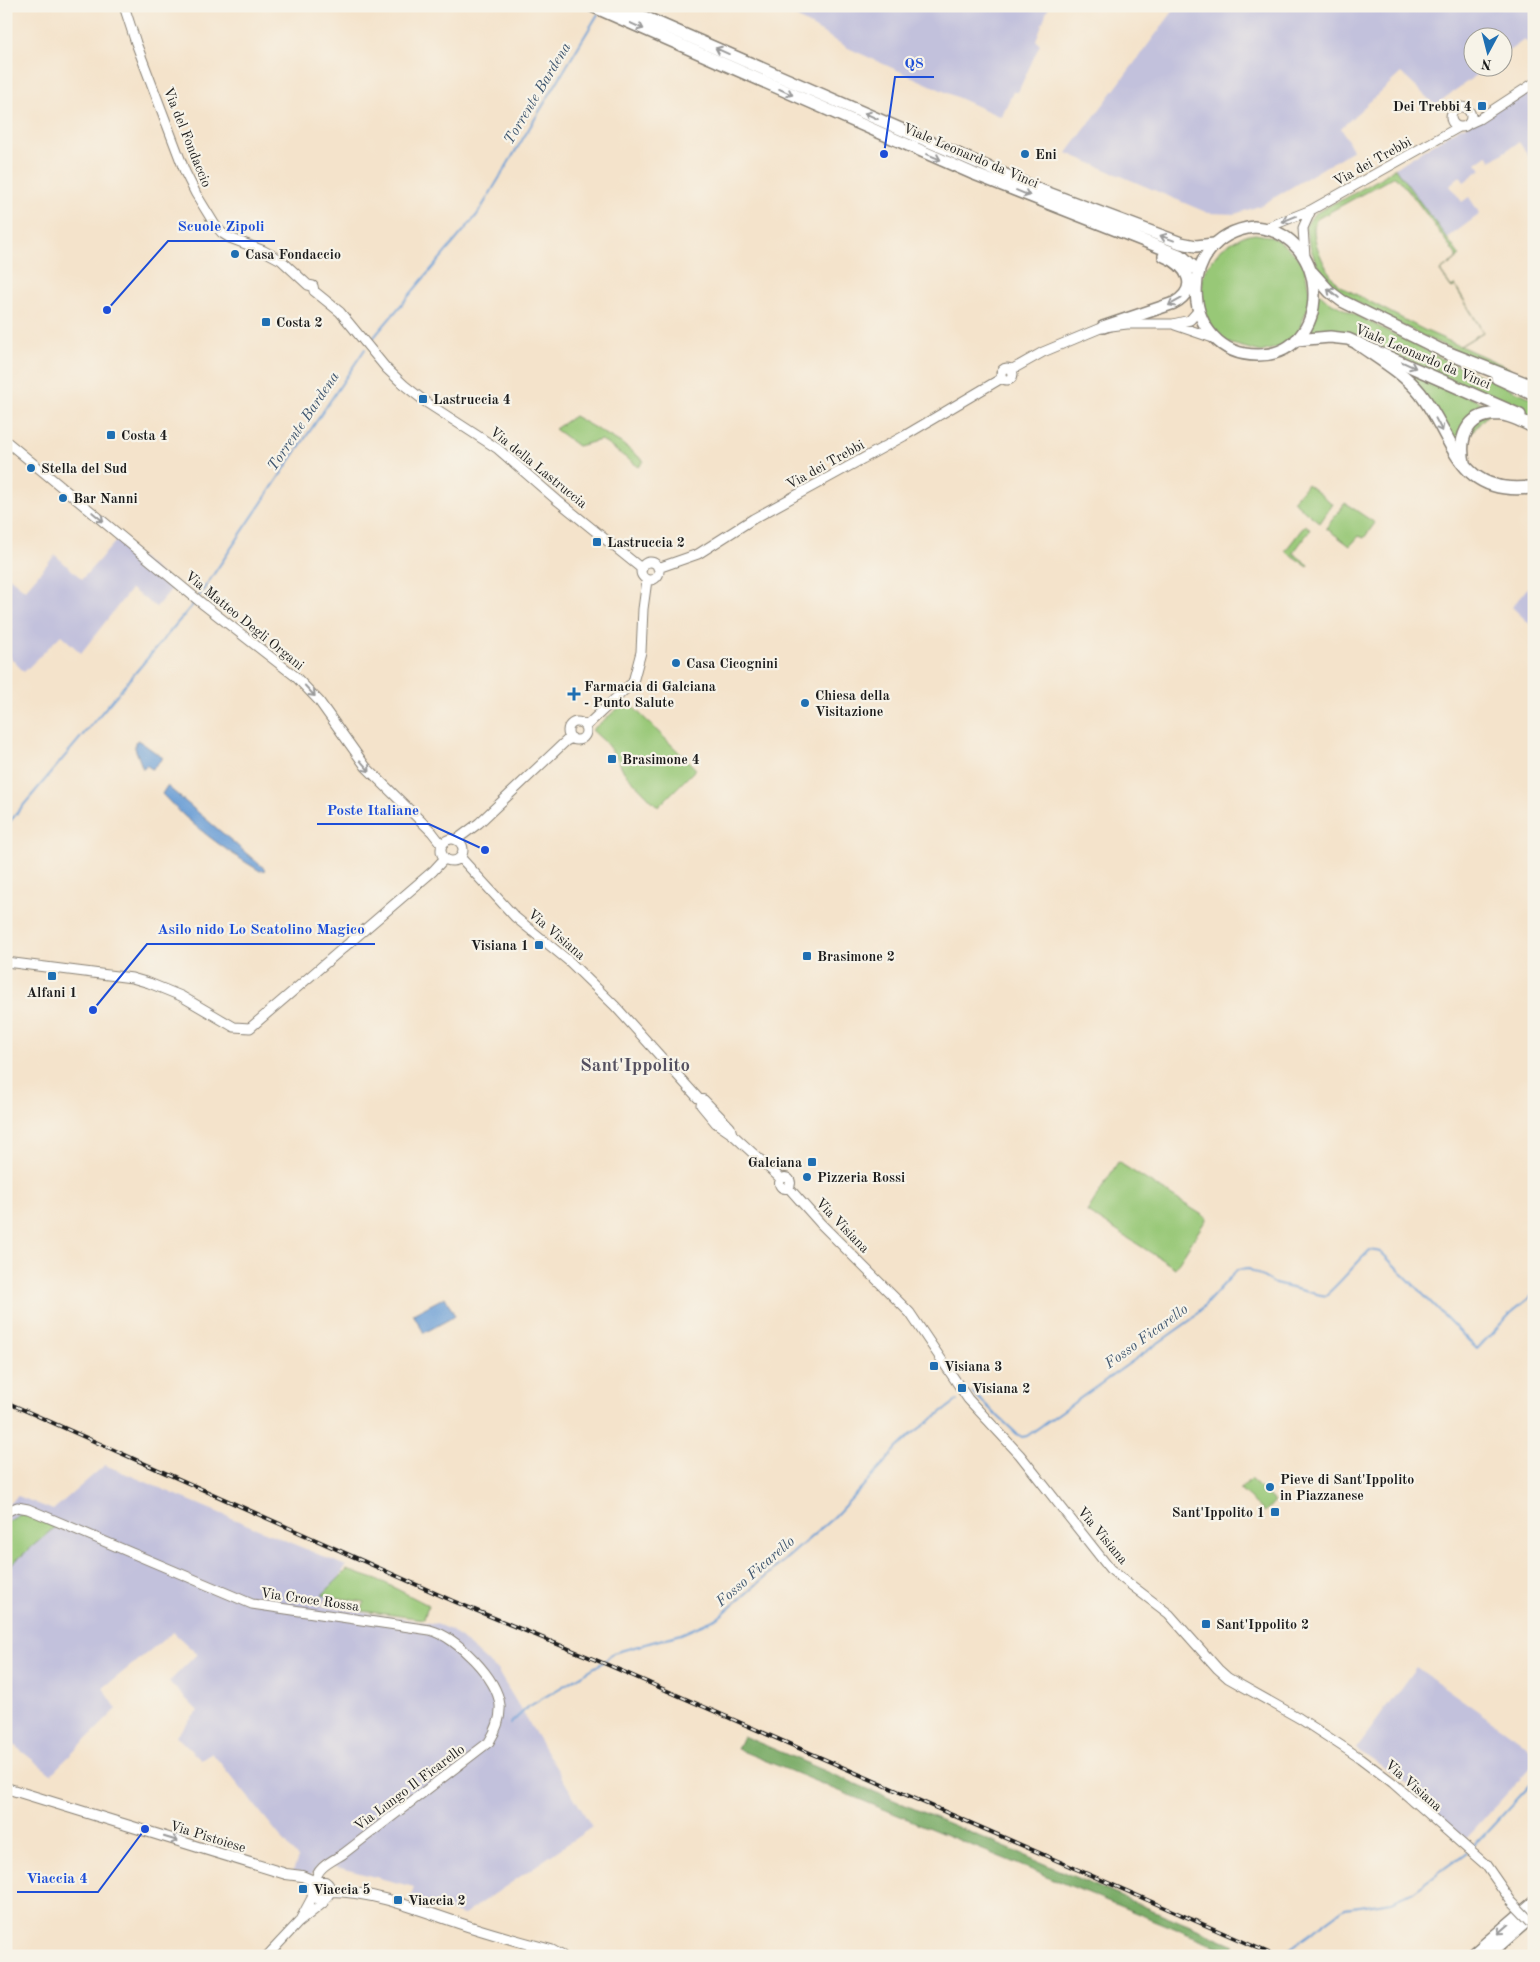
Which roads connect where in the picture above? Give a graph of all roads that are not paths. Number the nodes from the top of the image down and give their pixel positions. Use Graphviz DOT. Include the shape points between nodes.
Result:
graph roads {
  1 [pos="124,6"];
  2 [pos="592,6"];
  3 [pos="619,6"];
  4 [pos="1534,83"];
  5 [pos="1494,109"];
  6 [pos="1468,110"];
  7 [pos="1452,119"];
  8 [pos="1468,124"];
  9 [pos="1459,127"];
  10 [pos="1445,136"];
  11 [pos="1312,210"];
  12 [pos="1068,212"];
  13 [pos="1266,228"];
  14 [pos="1214,244"];
  15 [pos="1305,258"];
  16 [pos="1198,272"];
  17 [pos="1312,272"];
  18 [pos="1199,310"];
  19 [pos="1172,324"];
  20 [pos="1104,327"];
  21 [pos="359,334"];
  22 [pos="1216,339"];
  23 [pos="1296,340"];
  24 [pos="1357,343"];
  25 [pos="1443,351"];
  26 [pos="1534,387"];
  27 [pos="1534,395"];
  28 [pos="1534,421"];
  29 [pos="1534,427"];
  30 [pos="6,441"];
  31 [pos="1465,467"];
  32 [pos="1534,487"];
  33 [pos="658,568"];
  34 [pos="642,569"];
  35 [pos="647,580"];
  36 [pos="585,724"];
  37 [pos="569,737"];
  38 [pos="459,842"];
  39 [pos="442,845"];
  40 [pos="460,857"];
  41 [pos="445,858"];
  42 [pos="6,962"];
  43 [pos="8,1511"];
  44 [pos="494,1733"];
  45 [pos="6,1788"];
  46 [pos="320,1889"];
  47 [pos="1534,1902"];
  48 [pos="1534,1915"];
  49 [pos="1534,1925"];
  50 [pos="562,1955"];
  51 [pos="267,1956"];
  52 [pos="1471,1956"];
  53 [pos="1487,1956"];
  1 -- 21 [label="street, Via del Fondaccio" via="186,172 215,225 230,238 281,260 340,312"];
  2 -- 12 [label="main road, Viale Leonardo da Vinci, one-way"];
  14 -- 3 [label="main road, Viale Leonardo da Vinci, one-way" via="1186,244 1040,190"];
  4 -- 5 [label="street"];
  5 -- 6 [label="street"];
  5 -- 8 [label="street"];
  6 -- 7 [label="street" via="1458,108"];
  6 -- 8 [label="street" via="1471,118"];
  7 -- 9 [label="street"];
  7 -- 10 [label="street"];
  8 -- 9 [label="street"];
  9 -- 10 [label="street, Via dei Trebbi"];
  10 -- 11 [label="street, Via dei Trebbi"];
  11 -- 13 [label="street, Via dei Trebbi, one-way"];
  11 -- 15 [label="street" via="1303,228"];
  12 -- 16 [label="main road, Viale Leonardo da Vinci" via="1182,256"];
  12 -- 20 [label="main road, one-way" via="1096,228 1182,265 1188,275 1187,290 1178,301"];
  13 -- 14 [label="main road, Viale Leonardo da Vinci" via="1238,230"];
  13 -- 15 [label="main road, Viale Leonardo da Vinci" via="1288,238"];
  14 -- 16 [label="main road, Viale Leonardo da Vinci"];
  15 -- 17 [label="main road, Viale Leonardo da Vinci"];
  16 -- 18 [label="main road, Viale Leonardo da Vinci"];
  17 -- 23 [label="main road, Viale Leonardo da Vinci" via="1313,308 1307,325"];
  25 -- 17 [label="main road, Viale Leonardo da Vinci, one-way" via="1342,301"];
  18 -- 19 [label="street" via="1190,320"];
  18 -- 22 [label="main road, Viale Leonardo da Vinci"];
  19 -- 20 [label="street"];
  19 -- 22 [label="street"];
  20 -- 33 [label="street, Via dei Trebbi" via="1043,352 1011,370 1002,370 1002,378 904,436 753,519 698,554"];
  21 -- 34 [label="street, Via della Lastruccia" via="409,390 498,448"];
  22 -- 23 [label="main road, Viale Leonardo da Vinci" via="1237,352 1256,355 1280,350"];
  23 -- 24 [label="main road, Viale Leonardo da Vinci" via="1330,337"];
  24 -- 28 [label="main road, Viale Leonardo da Vinci, one-way"];
  24 -- 31 [label="highway, one-way" via="1391,366 1420,393 1451,449"];
  25 -- 26 [label="highway"];
  25 -- 27 [label="main road, Viale Leonardo da Vinci"];
  29 -- 31 [label="highway" via="1507,416 1482,416 1470,424 1463,436 1461,451"];
  30 -- 39 [label="street, Via Matteo Degli Organi, one-way" via="307,688 366,767"];
  31 -- 32 [label="highway" via="1486,482 1513,488"];
  33 -- 34 [label="street" via="650,563"];
  33 -- 35 [label="street" via="657,577"];
  34 -- 35 [label="street"];
  35 -- 36 [label="street" via="641,652 632,682"];
  36 -- 37 [label="street" via="572,724"];
  36 -- 37 [label="street" via="583,738"];
  37 -- 38 [label="street" via="479,824 471,836"];
  38 -- 39 [label="street" via="447,840"];
  38 -- 40 [label="street" via="463,851"];
  39 -- 41 [label="street"];
  40 -- 41 [label="street" via="451,861"];
  40 -- 49 [label="street, Via Visiana, bridge" via="515,917 570,962 615,1006 698,1098 704,1100 730,1127 732,1134 781,1179 780,1186 788,1188 910,1313 968,1399 1020,1454 1110,1569 1169,1614 1228,1678 1300,1718 1393,1783 1489,1868"];
  41 -- 42 [label="street" via="255,1025 247,1028 234,1027 181,996 132,978"];
  43 -- 44 [label="street, Via Croce Rossa" via="17,1507 28,1509 252,1604 439,1632 468,1652 496,1692 500,1715"];
  44 -- 46 [label="street, Via Lungo Il Ficarello" via="483,1748 316,1873"];
  45 -- 46 [label="main road, Via Pistoiese, one-way" via="286,1874 302,1876"];
  46 -- 50 [label="main road, Via Pistoiese" via="404,1904"];
  46 -- 51 [label="street" via="298,1923"];
  47 -- 52 [label="main road, one-way"];
  48 -- 53 [label="main road"];
}
